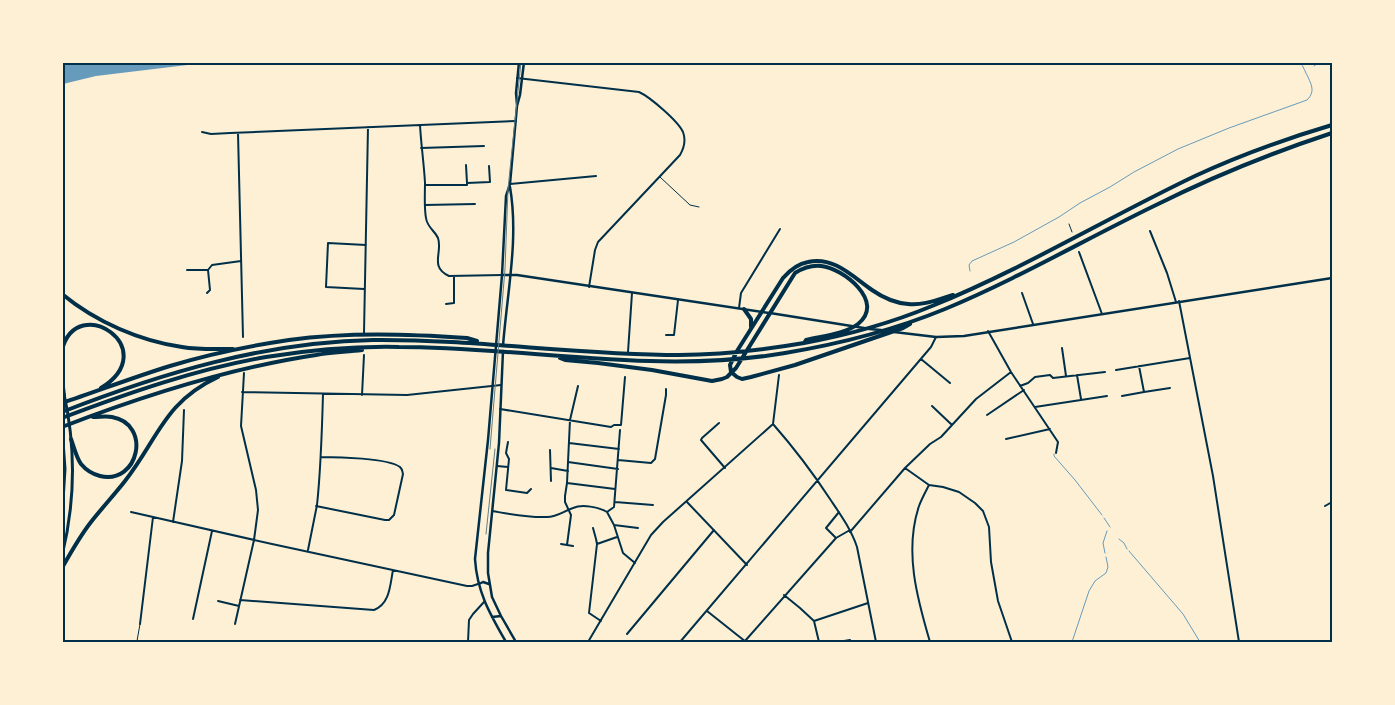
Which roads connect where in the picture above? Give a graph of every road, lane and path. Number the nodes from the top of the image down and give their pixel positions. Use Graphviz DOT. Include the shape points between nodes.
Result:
graph roads {
  1 [pos="519,62"];
  2 [pos="524,62"];
  3 [pos="517,78"];
  4 [pos="522,78"];
  5 [pos="517,106"];
  6 [pos="516,121"];
  7 [pos="420,125"];
  8 [pos="1332,125"];
  9 [pos="368,127"];
  10 [pos="202,132"];
  11 [pos="238,133"];
  12 [pos="1332,133"];
  13 [pos="484,146"];
  14 [pos="421,148"];
  15 [pos="466,165"];
  16 [pos="489,166"];
  17 [pos="596,176"];
  18 [pos="660,177"];
  19 [pos="467,183"];
  20 [pos="510,184"];
  21 [pos="425,185"];
  22 [pos="475,204"];
  23 [pos="425,205"];
  24 [pos="699,208"];
  25 [pos="1069,224"];
  26 [pos="780,229"];
  27 [pos="1150,231"];
  28 [pos="1072,232"];
  29 [pos="366,245"];
  30 [pos="1079,252"];
  31 [pos="241,261"];
  32 [pos="188,270"];
  33 [pos="208,270"];
  34 [pos="510,275"];
  35 [pos="454,276"];
  36 [pos="502,276"];
  37 [pos="1332,278"];
  38 [pos="589,287"];
  39 [pos="365,289"];
  40 [pos="207,293"];
  41 [pos="632,293"];
  42 [pos="963,293"];
  43 [pos="1022,293"];
  44 [pos="62,294"];
  45 [pos="678,300"];
  46 [pos="1178,302"];
  47 [pos="446,304"];
  48 [pos="741,309"];
  49 [pos="762,312"];
  50 [pos="769,313"];
  51 [pos="1102,314"];
  52 [pos="918,319"];
  53 [pos="1033,324"];
  54 [pos="751,330"];
  55 [pos="988,331"];
  56 [pos="364,333"];
  57 [pos="666,335"];
  58 [pos="936,337"];
  59 [pos="243,338"];
  60 [pos="481,343"];
  61 [pos="804,343"];
  62 [pos="376,347"];
  63 [pos="243,348"];
  64 [pos="1062,348"];
  65 [pos="62,350"];
  66 [pos="628,352"];
  67 [pos="364,355"];
  68 [pos="554,356"];
  69 [pos="1190,358"];
  70 [pos="921,359"];
  71 [pos="1139,366"];
  72 [pos="1116,370"];
  73 [pos="232,372"];
  74 [pos="1011,372"];
  75 [pos="1105,372"];
  76 [pos="244,373"];
  77 [pos="732,373"];
  78 [pos="1077,374"];
  79 [pos="779,375"];
  80 [pos="1066,376"];
  81 [pos="625,377"];
  82 [pos="62,378"];
  83 [pos="950,383"];
  84 [pos="493,385"];
  85 [pos="501,385"];
  86 [pos="578,386"];
  87 [pos="1020,386"];
  88 [pos="1170,388"];
  89 [pos="62,389"];
  90 [pos="666,389"];
  91 [pos="1024,390"];
  92 [pos="242,392"];
  93 [pos="1144,392"];
  94 [pos="90,394"];
  95 [pos="322,394"];
  96 [pos="362,395"];
  97 [pos="64,396"];
  98 [pos="1107,396"];
  99 [pos="1122,396"];
  100 [pos="1082,400"];
  101 [pos="62,403"];
  102 [pos="932,406"];
  103 [pos="1035,407"];
  104 [pos="500,409"];
  105 [pos="184,410"];
  106 [pos="62,412"];
  107 [pos="986,415"];
  108 [pos="62,418"];
  109 [pos="86,418"];
  110 [pos="570,420"];
  111 [pos="719,423"];
  112 [pos="773,424"];
  113 [pos="952,426"];
  114 [pos="62,427"];
  115 [pos="1050,428"];
  116 [pos="620,430"];
  117 [pos="63,432"];
  118 [pos="71,439"];
  119 [pos="1006,439"];
  120 [pos="508,442"];
  121 [pos="569,443"];
  122 [pos="619,449"];
  123 [pos="550,450"];
  124 [pos="1056,453"];
  125 [pos="321,457"];
  126 [pos="618,460"];
  127 [pos="568,462"];
  128 [pos="496,466"];
  129 [pos="508,467"];
  130 [pos="550,468"];
  131 [pos="725,468"];
  132 [pos="905,468"];
  133 [pos="618,469"];
  134 [pos="568,471"];
  135 [pos="551,481"];
  136 [pos="818,481"];
  137 [pos="567,483"];
  138 [pos="930,485"];
  139 [pos="531,489"];
  140 [pos="616,489"];
  141 [pos="615,502"];
  142 [pos="687,502"];
  143 [pos="1332,502"];
  144 [pos="316,506"];
  145 [pos="653,506"];
  146 [pos="1325,506"];
  147 [pos="569,510"];
  148 [pos="492,511"];
  149 [pos="131,512"];
  150 [pos="607,512"];
  151 [pos="839,512"];
  152 [pos="62,516"];
  153 [pos="153,518"];
  154 [pos="173,522"];
  155 [pos="614,525"];
  156 [pos="593,528"];
  157 [pos="638,528"];
  158 [pos="714,530"];
  159 [pos="212,531"];
  160 [pos="850,531"];
  161 [pos="617,537"];
  162 [pos="836,538"];
  163 [pos="254,540"];
  164 [pos="561,544"];
  165 [pos="597,544"];
  166 [pos="567,545"];
  167 [pos="572,546"];
  168 [pos="308,551"];
  169 [pos="62,556"];
  170 [pos="635,563"];
  171 [pos="747,565"];
  172 [pos="62,568"];
  173 [pos="393,570"];
  174 [pos="478,584"];
  175 [pos="489,584"];
  176 [pos="784,595"];
  177 [pos="240,600"];
  178 [pos="218,602"];
  179 [pos="484,602"];
  180 [pos="869,603"];
  181 [pos="239,606"];
  182 [pos="707,611"];
  183 [pos="501,616"];
  184 [pos="492,617"];
  185 [pos="193,619"];
  186 [pos="601,620"];
  187 [pos="814,621"];
  188 [pos="140,624"];
  189 [pos="235,624"];
  190 [pos="627,634"];
  191 [pos="133,642"];
  192 [pos="138,642"];
  193 [pos="468,642"];
  194 [pos="506,642"];
  195 [pos="516,642"];
  196 [pos="588,642"];
  197 [pos="680,642"];
  198 [pos="745,642"];
  199 [pos="819,642"];
  200 [pos="838,642"];
  201 [pos="850,642"];
  202 [pos="876,642"];
  203 [pos="930,642"];
  204 [pos="1012,642"];
  205 [pos="1239,642"];
  1 -- 3 [label="main road"];
  2 -- 4 [label="main road"];
  3 -- 4 [label="street"];
  3 -- 5 [label="main road"];
  4 -- 5 [label="main road"];
  4 -- 18 [label="street" via="630,90 650,97 684,135 680,155"];
  5 -- 6 [label="main road"];
  6 -- 7 [label="street"];
  6 -- 20 [label="main road"];
  7 -- 9 [label="street"];
  7 -- 14 [label="street"];
  8 -- 42 [label="highway" via="1279,141 1197,175"];
  9 -- 11 [label="street"];
  9 -- 29 [label="street"];
  10 -- 11 [label="street"];
  11 -- 31 [label="street"];
  12 -- 52 [label="highway" via="1286,148 1208,181 1028,271"];
  13 -- 14 [label="street"];
  14 -- 21 [label="street"];
  15 -- 19 [label="street"];
  16 -- 19 [label="street" via="490,182"];
  17 -- 20 [label="street"];
  18 -- 24 [label="lane" via="690,205"];
  18 -- 38 [label="street" via="598,242"];
  19 -- 21 [label="street"];
  20 -- 34 [label="main road" via="513,210"];
  20 -- 36 [label="main road" via="506,196"];
  21 -- 23 [label="street"];
  22 -- 23 [label="street"];
  23 -- 35 [label="street" via="426,221 438,240 439,268 444,274"];
  25 -- 28 [label="lane"];
  26 -- 48 [label="street" via="741,293"];
  27 -- 46 [label="street"];
  29 -- 39 [label="street"];
  29 -- 39 [label="street" via="328,243 326,287"];
  30 -- 51 [label="street"];
  31 -- 33 [label="street" via="212,265"];
  31 -- 59 [label="street"];
  32 -- 33 [label="street"];
  33 -- 40 [label="street" via="210,290"];
  34 -- 36 [label="main road"];
  34 -- 38 [label="main road"];
  34 -- 85 [label="main road"];
  35 -- 36 [label="street"];
  35 -- 47 [label="street" via="454,303"];
  36 -- 84 [label="main road"];
  37 -- 46 [label="main road"];
  38 -- 41 [label="main road"];
  39 -- 56 [label="street"];
  41 -- 45 [label="main road"];
  41 -- 66 [label="street"];
  42 -- 49 [label="highway" via="924,303 897,302 873,291 834,264 814,261 798,265 787,273"];
  42 -- 61 [label="highway" via="878,325"];
  43 -- 53 [label="street"];
  44 -- 63 [label="highway" via="104,322 144,338 183,348"];
  45 -- 48 [label="main road"];
  45 -- 57 [label="street" via="674,334"];
  46 -- 51 [label="main road"];
  46 -- 69 [label="street"];
  48 -- 49 [label="main road"];
  48 -- 54 [label="highway" via="751,320"];
  49 -- 50 [label="main road"];
  49 -- 54 [label="highway"];
  50 -- 58 [label="main road"];
  50 -- 61 [label="highway" via="795,273 810,266 821,266 850,280 863,293 867,305 861,321 845,330"];
  50 -- 77 [label="highway"];
  51 -- 53 [label="main road"];
  52 -- 68 [label="highway" via="816,348 748,358 698,362"];
  52 -- 77 [label="highway" via="903,328 751,378 742,379"];
  53 -- 55 [label="main road"];
  54 -- 77 [label="highway" via="730,365"];
  55 -- 58 [label="main road"];
  55 -- 74 [label="street"];
  58 -- 70 [label="street"];
  60 -- 61 [label="highway" via="680,355 752,351"];
  60 -- 63 [label="highway" via="467,338 359,335 290,340"];
  60 -- 106 [label="highway" via="370,340 260,352 174,372"];
  62 -- 68 [label="highway" via="430,347"];
  62 -- 73 [label="highway" via="316,354"];
  62 -- 108 [label="highway" via="318,350 234,364 150,387"];
  63 -- 94 [label="highway" via="170,366"];
  64 -- 80 [label="street"];
  65 -- 94 [label="highway" via="73,331 88,325 105,327 118,338 123,354 120,370"];
  67 -- 96 [label="street"];
  68 -- 77 [label="highway" via="712,381"];
  69 -- 71 [label="street"];
  69 -- 205 [label="street" via="1213,476"];
  70 -- 83 [label="street"];
  70 -- 136 [label="street"];
  71 -- 72 [label="street"];
  71 -- 93 [label="street"];
  73 -- 109 [label="highway" via="140,398"];
  73 -- 172 [label="highway" via="188,394 173,410 131,473 87,528"];
  74 -- 87 [label="street"];
  74 -- 113 [label="street" via="976,399"];
  75 -- 78 [label="street"];
  76 -- 92 [label="street"];
  78 -- 80 [label="street"];
  78 -- 100 [label="street"];
  79 -- 112 [label="street"];
  80 -- 87 [label="street" via="1035,377"];
  81 -- 110 [label="street" via="621,425 612,427"];
  82 -- 97 [label="highway"];
  84 -- 85 [label="street"];
  84 -- 96 [label="street" via="407,395"];
  84 -- 174 [label="main road" via="476,542"];
  85 -- 104 [label="main road"];
  86 -- 110 [label="street"];
  87 -- 91 [label="street"];
  88 -- 93 [label="street"];
  89 -- 97 [label="highway"];
  90 -- 126 [label="street" via="655,458 651,463"];
  91 -- 103 [label="street"];
  91 -- 107 [label="street"];
  92 -- 95 [label="street"];
  92 -- 163 [label="street" via="241,426 258,510"];
  93 -- 99 [label="street"];
  94 -- 101 [label="highway"];
  95 -- 96 [label="street"];
  95 -- 125 [label="street"];
  97 -- 118 [label="highway"];
  98 -- 100 [label="street"];
  100 -- 103 [label="street"];
  102 -- 113 [label="street"];
  103 -- 115 [label="street"];
  104 -- 110 [label="street"];
  104 -- 128 [label="main road"];
  105 -- 154 [label="street" via="182,461"];
  109 -- 114 [label="highway"];
  109 -- 118 [label="highway" via="114,417 130,426 137,443 134,461 121,474 112,477 94,475 80,463"];
  110 -- 121 [label="street"];
  111 -- 131 [label="street" via="701,440"];
  112 -- 131 [label="street"];
  112 -- 136 [label="street"];
  113 -- 132 [label="street"];
  114 -- 117 [label="highway"];
  115 -- 119 [label="street"];
  115 -- 124 [label="street" via="1058,442"];
  116 -- 122 [label="street"];
  117 -- 152 [label="highway" via="65,480"];
  118 -- 169 [label="highway" via="72,495"];
  120 -- 129 [label="street"];
  121 -- 122 [label="street"];
  121 -- 127 [label="street"];
  122 -- 126 [label="street"];
  123 -- 130 [label="street"];
  125 -- 144 [label="street"];
  125 -- 144 [label="street" via="379,461 399,466 403,474 394,515 389,520"];
  126 -- 133 [label="street"];
  127 -- 133 [label="street"];
  127 -- 134 [label="street"];
  128 -- 129 [label="street"];
  128 -- 148 [label="main road"];
  129 -- 139 [label="street" via="506,490 526,493"];
  130 -- 134 [label="street"];
  130 -- 135 [label="street"];
  131 -- 142 [label="street"];
  132 -- 138 [label="street"];
  132 -- 160 [label="street"];
  133 -- 140 [label="street"];
  134 -- 137 [label="street"];
  136 -- 151 [label="street"];
  136 -- 171 [label="street"];
  137 -- 140 [label="street"];
  137 -- 147 [label="street" via="565,502"];
  138 -- 203 [label="street" via="916,517 912,550 918,602"];
  138 -- 204 [label="street" via="959,492 982,511 989,528 998,601"];
  140 -- 141 [label="street"];
  141 -- 145 [label="street"];
  141 -- 150 [label="street"];
  142 -- 158 [label="street"];
  142 -- 170 [label="street" via="651,535"];
  143 -- 146 [label="street"];
  144 -- 168 [label="street"];
  147 -- 148 [label="street" via="544,517"];
  147 -- 150 [label="street" via="586,506"];
  147 -- 166 [label="street"];
  148 -- 175 [label="main road"];
  149 -- 153 [label="street"];
  150 -- 155 [label="street"];
  151 -- 160 [label="street"];
  151 -- 162 [label="street" via="826,528"];
  153 -- 154 [label="street"];
  153 -- 188 [label="street"];
  154 -- 159 [label="street"];
  155 -- 157 [label="street"];
  155 -- 161 [label="street"];
  156 -- 165 [label="street"];
  158 -- 171 [label="street"];
  158 -- 190 [label="street"];
  159 -- 163 [label="street"];
  159 -- 185 [label="street"];
  160 -- 162 [label="street"];
  160 -- 180 [label="street" via="857,547"];
  161 -- 165 [label="street"];
  161 -- 170 [label="street" via="623,553"];
  162 -- 176 [label="street"];
  163 -- 168 [label="street"];
  163 -- 177 [label="street"];
  164 -- 166 [label="street"];
  165 -- 186 [label="street" via="589,613"];
  166 -- 167 [label="street"];
  168 -- 173 [label="street"];
  170 -- 186 [label="street"];
  171 -- 182 [label="street"];
  173 -- 174 [label="street" via="467,586"];
  173 -- 177 [label="street" via="386,601 374,610"];
  174 -- 175 [label="main road"];
  174 -- 179 [label="main road"];
  175 -- 183 [label="main road"];
  176 -- 187 [label="street"];
  176 -- 198 [label="street"];
  177 -- 181 [label="street"];
  178 -- 181 [label="street"];
  179 -- 184 [label="main road"];
  179 -- 193 [label="street" via="470,620"];
  180 -- 187 [label="street"];
  180 -- 202 [label="street"];
  181 -- 189 [label="street"];
  182 -- 197 [label="street"];
  182 -- 198 [label="street"];
  183 -- 184 [label="main road"];
  183 -- 195 [label="main road"];
  184 -- 194 [label="main road"];
  186 -- 196 [label="street"];
  187 -- 199 [label="street"];
  188 -- 192 [label="lane"];
  191 -- 192 [label="street"];
  200 -- 201 [label="street"];
}
